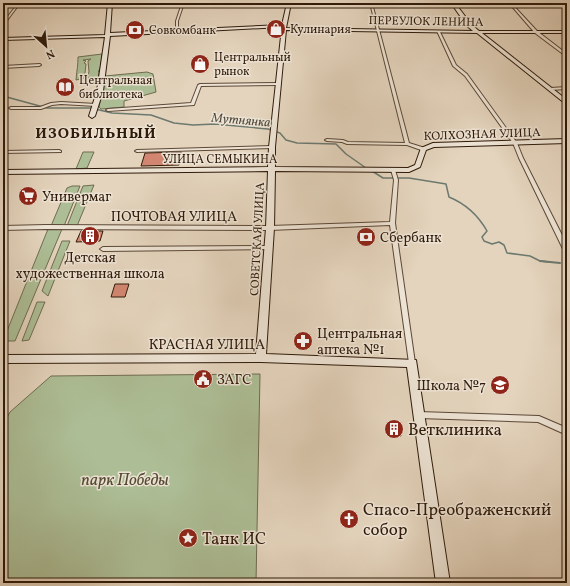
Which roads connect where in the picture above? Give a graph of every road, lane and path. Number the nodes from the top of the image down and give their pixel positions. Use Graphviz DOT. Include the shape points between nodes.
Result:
graph roads {
  1 [pos="19,3"];
  2 [pos="110,3"];
  3 [pos="183,3"];
  4 [pos="289,3"];
  5 [pos="371,3"];
  6 [pos="453,3"];
  7 [pos="510,3"];
  8 [pos="3,25"];
  9 [pos="284,27"];
  10 [pos="378,31"];
  11 [pos="177,32"];
  12 [pos="438,32"];
  13 [pos="476,32"];
  14 [pos="536,32"];
  15 [pos="567,32"];
  16 [pos="107,36"];
  17 [pos="3,39"];
  18 [pos="567,56"];
  19 [pos="39,65"];
  20 [pos="3,67"];
  21 [pos="278,84"];
  22 [pos="567,88"];
  23 [pos="550,89"];
  24 [pos="567,103"];
  25 [pos="11,108"];
  26 [pos="95,110"];
  27 [pos="108,110"];
  28 [pos="327,140"];
  29 [pos="567,141"];
  30 [pos="515,143"];
  31 [pos="407,144"];
  32 [pos="272,147"];
  33 [pos="423,149"];
  34 [pos="137,150"];
  35 [pos="59,151"];
  36 [pos="3,152"];
  37 [pos="273,169"];
  38 [pos="3,172"];
  39 [pos="395,176"];
  40 [pos="392,223"];
  41 [pos="3,228"];
  42 [pos="270,228"];
  43 [pos="269,248"];
  44 [pos="102,249"];
  45 [pos="567,251"];
  46 [pos="261,358"];
  47 [pos="3,359"];
  48 [pos="412,363"];
  49 [pos="419,415"];
  50 [pos="567,432"];
  51 [pos="443,583"];
  1 -- 8 [label="street"];
  2 -- 16 [label="street"];
  3 -- 11 [label="street" via="177,21"];
  4 -- 9 [label="street, СОВЕТСКАЯ УЛИЦА"];
  5 -- 10 [label="street"];
  6 -- 13 [label="street"];
  7 -- 14 [label="street"];
  9 -- 10 [label="street, ПЕРЕУЛОК ЛЕНИНА"];
  9 -- 11 [label="street, ПЕРЕУЛОК ЛЕНИНА"];
  9 -- 21 [label="street, СОВЕТСКАЯ УЛИЦА"];
  10 -- 12 [label="street, ПЕРЕУЛОК ЛЕНИНА"];
  10 -- 31 [label="street"];
  11 -- 16 [label="street, ПЕРЕУЛОК ЛЕНИНА"];
  12 -- 13 [label="street, ПЕРЕУЛОК ЛЕНИНА"];
  12 -- 30 [label="street" via="455,66 466,75"];
  13 -- 14 [label="street, ПЕРЕУЛОК ЛЕНИНА"];
  13 -- 23 [label="street"];
  14 -- 15 [label="street, ПЕРЕУЛОК ЛЕНИНА"];
  14 -- 18 [label="street"];
  16 -- 17 [label="street, ПЕРЕУЛОК ЛЕНИНА"];
  16 -- 26 [label="street" via="104,67"];
  19 -- 20 [label="street"];
  21 -- 27 [label="street" via="200,85 193,104"];
  21 -- 32 [label="street, СОВЕТСКАЯ УЛИЦА"];
  22 -- 23 [label="street"];
  23 -- 24 [label="street"];
  25 -- 26 [label="street" via="40,108 61,103"];
  28 -- 31 [label="street, КОЛХОЗНАЯ УЛИЦА"];
  29 -- 30 [label="street, КОЛХОЗНАЯ УЛИЦА"];
  30 -- 33 [label="street, КОЛХОЗНАЯ УЛИЦА" via="433,145"];
  30 -- 45 [label="street"];
  31 -- 33 [label="street, КОЛХОЗНАЯ УЛИЦА"];
  32 -- 34 [label="street"];
  32 -- 37 [label="street, СОВЕТСКАЯ УЛИЦА"];
  33 -- 39 [label="street, УЛИЦА СЕМЫКИНА" via="418,166"];
  35 -- 36 [label="street"];
  37 -- 38 [label="street, УЛИЦА СЕМЫКИНА"];
  37 -- 39 [label="street, УЛИЦА СЕМЫКИНА" via="377,170"];
  37 -- 42 [label="street, СОВЕТСКАЯ УЛИЦА"];
  39 -- 40 [label="street"];
  40 -- 42 [label="street, ПОЧТОВАЯ УЛИЦА"];
  40 -- 48 [label="street"];
  41 -- 42 [label="street, ПОЧТОВАЯ УЛИЦА"];
  42 -- 43 [label="street, СОВЕТСКАЯ УЛИЦА"];
  43 -- 44 [label="street"];
  43 -- 46 [label="street, СОВЕТСКАЯ УЛИЦА"];
  46 -- 47 [label="street, КРАСНАЯ УЛИЦА"];
  46 -- 48 [label="street, КРАСНАЯ УЛИЦА"];
  48 -- 49 [label="street"];
  49 -- 50 [label="street" via="539,419"];
  49 -- 51 [label="street"];
}
